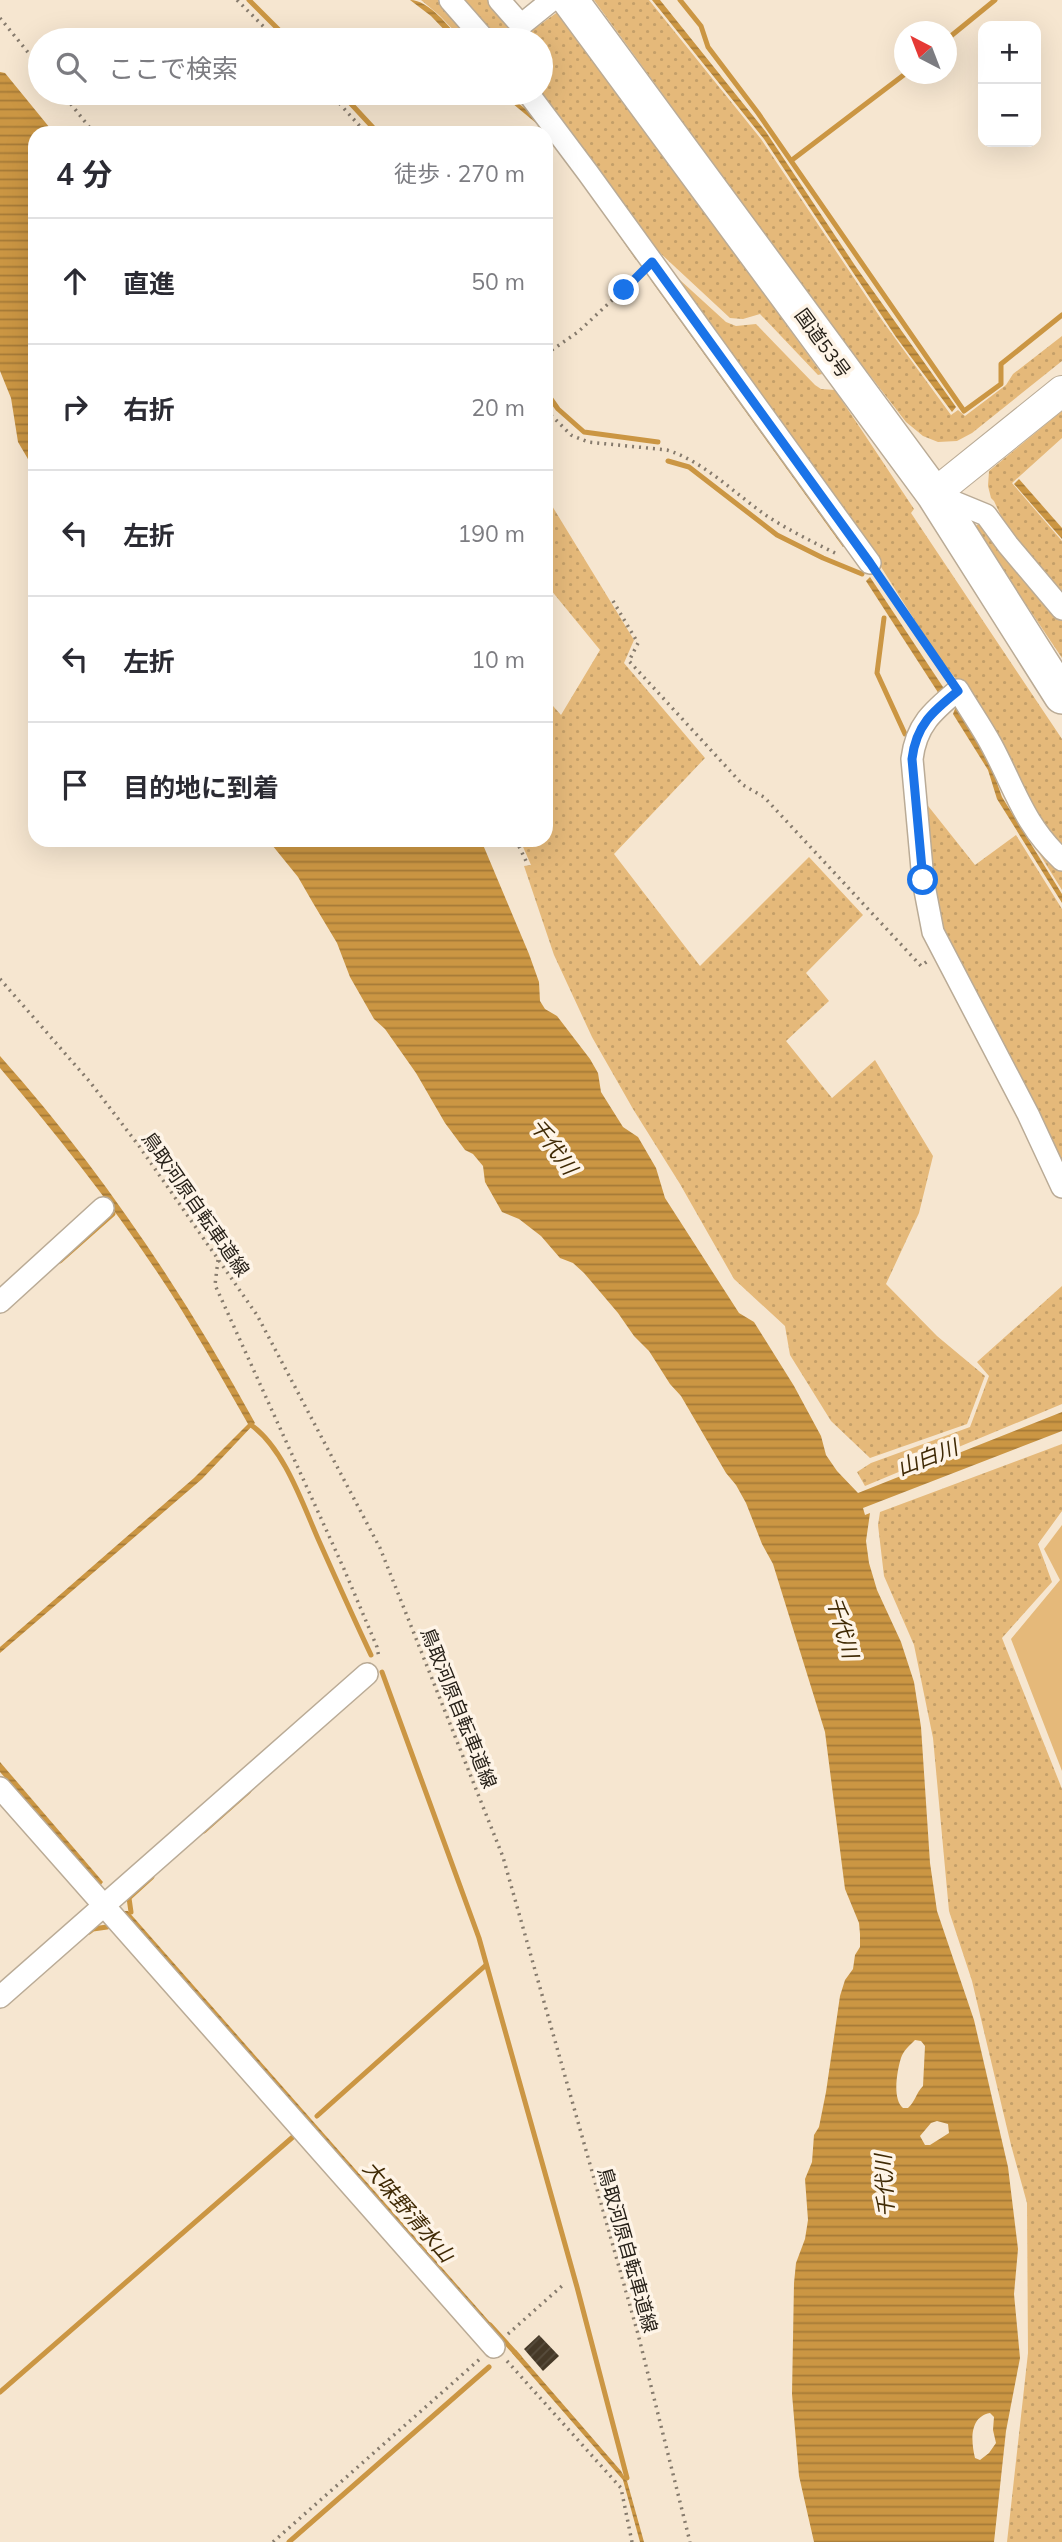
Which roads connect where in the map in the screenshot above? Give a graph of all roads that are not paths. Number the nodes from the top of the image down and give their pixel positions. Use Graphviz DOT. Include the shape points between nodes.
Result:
graph roads {
  1 [pos="450,0"];
  2 [pos="499,0"];
  3 [pos="552,0"];
  4 [pos="570,0"];
  5 [pos="474,28"];
  6 [pos="537,105"];
  7 [pos="552,126"];
  8 [pos="553,127"];
  9 [pos="1062,391"];
  10 [pos="934,494"];
  11 [pos="870,563"];
  12 [pos="1062,609"];
  13 [pos="1062,696"];
  14 [pos="1062,860"];
  15 [pos="1062,1187"];
  16 [pos="103,1208"];
  17 [pos="0,1302"];
  18 [pos="367,1674"];
  19 [pos="0,1788"];
  20 [pos="104,1906"];
  21 [pos="0,1997"];
  22 [pos="494,2347"];
  1 -- 5 [label="street"];
  2 -- 3 [label="street" via="521,25"];
  4 -- 10 [label="highway, 国道53号"];
  6 -- 7 [label="street"];
  8 -- 11 [label="street"];
  9 -- 10 [label="main road"];
  10 -- 12 [label="street" via="986,515"];
  10 -- 13 [label="highway, 国道53号"];
  14 -- 15 [label="street" via="1029,823 958,691 924,722 914,740 912,759 923,880 933,932"];
  16 -- 17 [label="street"];
  18 -- 20 [label="street"];
  19 -- 20 [label="street"];
  20 -- 21 [label="street"];
  20 -- 22 [label="street"];
}
